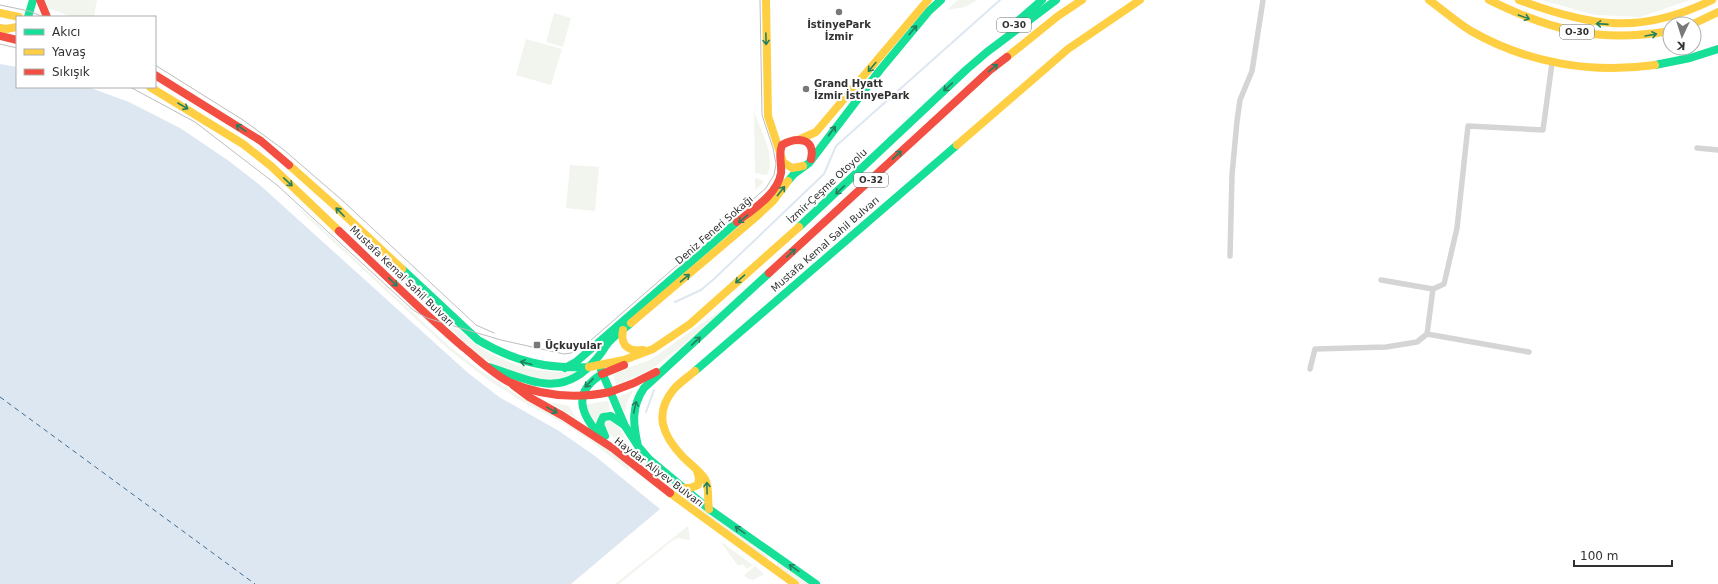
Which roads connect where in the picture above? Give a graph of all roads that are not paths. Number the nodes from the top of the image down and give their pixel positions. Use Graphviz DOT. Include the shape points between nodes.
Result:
graph roads {
  1 [pos="33,0"];
  2 [pos="40,0"];
  3 [pos="766,0"];
  4 [pos="928,0"];
  5 [pos="941,0"];
  6 [pos="1042,0"];
  7 [pos="1056,0"];
  8 [pos="1082,0"];
  9 [pos="1140,0"];
  10 [pos="1263,0"];
  11 [pos="1429,0"];
  12 [pos="1489,0"];
  13 [pos="1519,0"];
  14 [pos="1700,0"];
  15 [pos="1712,0"];
  16 [pos="1718,12"];
  17 [pos="0,13"];
  18 [pos="1682,13"];
  19 [pos="16,16"];
  20 [pos="28,16"];
  21 [pos="47,16"];
  22 [pos="1702,20"];
  23 [pos="16,27"];
  24 [pos="0,28"];
  25 [pos="1662,32"];
  26 [pos="0,36"];
  27 [pos="16,40"];
  28 [pos="1718,49"];
  29 [pos="987,52"];
  30 [pos="1552,63"];
  31 [pos="156,76"];
  32 [pos="152,88"];
  33 [pos="798,140"];
  34 [pos="1697,148"];
  35 [pos="1718,150"];
  36 [pos="780,153"];
  37 [pos="809,163"];
  38 [pos="1230,256"];
  39 [pos="1381,280"];
  40 [pos="1433,289"];
  41 [pos="620,328"];
  42 [pos="1427,334"];
  43 [pos="653,349"];
  44 [pos="1529,352"];
  45 [pos="601,354"];
  46 [pos="486,366"];
  47 [pos="666,366"];
  48 [pos="565,368"];
  49 [pos="589,368"];
  50 [pos="1310,369"];
  51 [pos="601,370"];
  52 [pos="508,381"];
  53 [pos="610,392"];
  54 [pos="582,396"];
  55 [pos="625,426"];
  56 [pos="638,446"];
  57 [pos="614,449"];
  58 [pos="697,471"];
  59 [pos="683,488"];
  60 [pos="709,509"];
  61 [pos="795,584"];
  62 [pos="816,584"];
  1 -- 20 [label="main road"];
  2 -- 21 [label="main road"];
  3 -- 36 [label="main road, one-way" via="768,116"];
  4 -- 33 [label="main road, one-way" via="816,132"];
  37 -- 5 [label="main road, Deniz Feneri Sokağı, one-way" via="880,70"];
  6 -- 29 [label="main road, O-30"];
  7 -- 29 [label="main road, İzmir-Çeşme Otoyolu / O-32"];
  47 -- 8 [label="main road, O-32, one-way" via="686,351 990,70"];
  9 -- 58 [label="main road, Mustafa Kemal Sahil Bulvarı" via="1068,49 674,389 663,406 663,432"];
  10 -- 38 [label="street" via="1252,71 1240,100 1237,121 1232,175"];
  11 -- 30 [label="main road" via="1469,30 1519,53"];
  12 -- 25 [label="main road, O-30, one-way" via="1544,24 1592,35 1631,38"];
  18 -- 13 [label="main road, O-30, one-way" via="1648,23 1596,23 1543,10"];
  14 -- 18 [label="main road"];
  15 -- 18 [label="main road"];
  16 -- 22 [label="main road"];
  17 -- 19 [label="main road"];
  23 -- 24 [label="main road"];
  26 -- 27 [label="main road"];
  28 -- 30 [label="main road" via="1645,67 1606,70"];
  29 -- 43 [label="main road, İzmir-Çeşme Otoyolu / O-32, one-way" via="834,195 690,324"];
  30 -- 40 [label="street" via="1543,130 1468,126 1457,228 1444,284"];
  48 -- 31 [label="main road, Mustafa Kemal Sahil Bulvarı, one-way" via="540,366 514,359 478,340 261,141"];
  32 -- 46 [label="main road, Mustafa Kemal Sahil Bulvarı, one-way" via="230,136 271,166 428,318"];
  33 -- 36 [label="main road" via="782,145"];
  33 -- 37 [label="main road" via="813,148"];
  34 -- 35 [label="street"];
  36 -- 37 [label="main road" via="783,162 789,167 799,168"];
  36 -- 41 [label="main road, Deniz Feneri Sokağı, one-way" via="781,174 769,195"];
  41 -- 37 [label="main road, Deniz Feneri Sokağı, one-way" via="756,217 774,200 794,174"];
  39 -- 40 [label="street"];
  40 -- 42 [label="street"];
  41 -- 43 [label="main road" via="626,349"];
  41 -- 45 [label="main road"];
  41 -- 48 [label="main road"];
  42 -- 44 [label="street"];
  42 -- 50 [label="street" via="1417,342 1386,347 1315,349"];
  43 -- 51 [label="main road, İzmir-Çeşme Otoyolu" via="642,359"];
  45 -- 49 [label="main road"];
  45 -- 51 [label="main road"];
  46 -- 49 [label="main road" via="547,384 571,381"];
  46 -- 52 [label="main road, Mustafa Kemal Sahil Bulvarı"];
  47 -- 53 [label="main road, Mustafa Kemal Sahil Bulvarı"];
  56 -- 47 [label="main road, one-way" via="633,423 635,403 644,388"];
  48 -- 49 [label="main road, Mustafa Kemal Sahil Bulvarı"];
  49 -- 51 [label="main road, Mustafa Kemal Sahil Bulvarı"];
  51 -- 53 [label="main road, Haydar Aliyev Bulvarı"];
  51 -- 54 [label="main road, one-way" via="586,385"];
  52 -- 54 [label="main road, Mustafa Kemal Sahil Bulvarı" via="545,393"];
  52 -- 57 [label="main road, Haydar Aliyev Bulvarı, one-way" via="529,397"];
  53 -- 54 [label="main road, Mustafa Kemal Sahil Bulvarı"];
  53 -- 55 [label="main road, Haydar Aliyev Bulvarı"];
  54 -- 57 [label="main road" via="584,415 589,424"];
  55 -- 56 [label="main road, Haydar Aliyev Bulvarı"];
  55 -- 57 [label="main road" via="611,416 605,416 600,420 600,429"];
  56 -- 59 [label="main road, Haydar Aliyev Bulvarı"];
  57 -- 61 [label="main road, Haydar Aliyev Bulvarı" via="691,509"];
  58 -- 59 [label="main road" via="700,478 698,485"];
  60 -- 58 [label="main road, Mustafa Kemal Sahil Bulvarı, one-way" via="707,482"];
  59 -- 60 [label="main road, Haydar Aliyev Bulvarı"];
  62 -- 60 [label="main road, Haydar Aliyev Bulvarı, one-way"];
}
